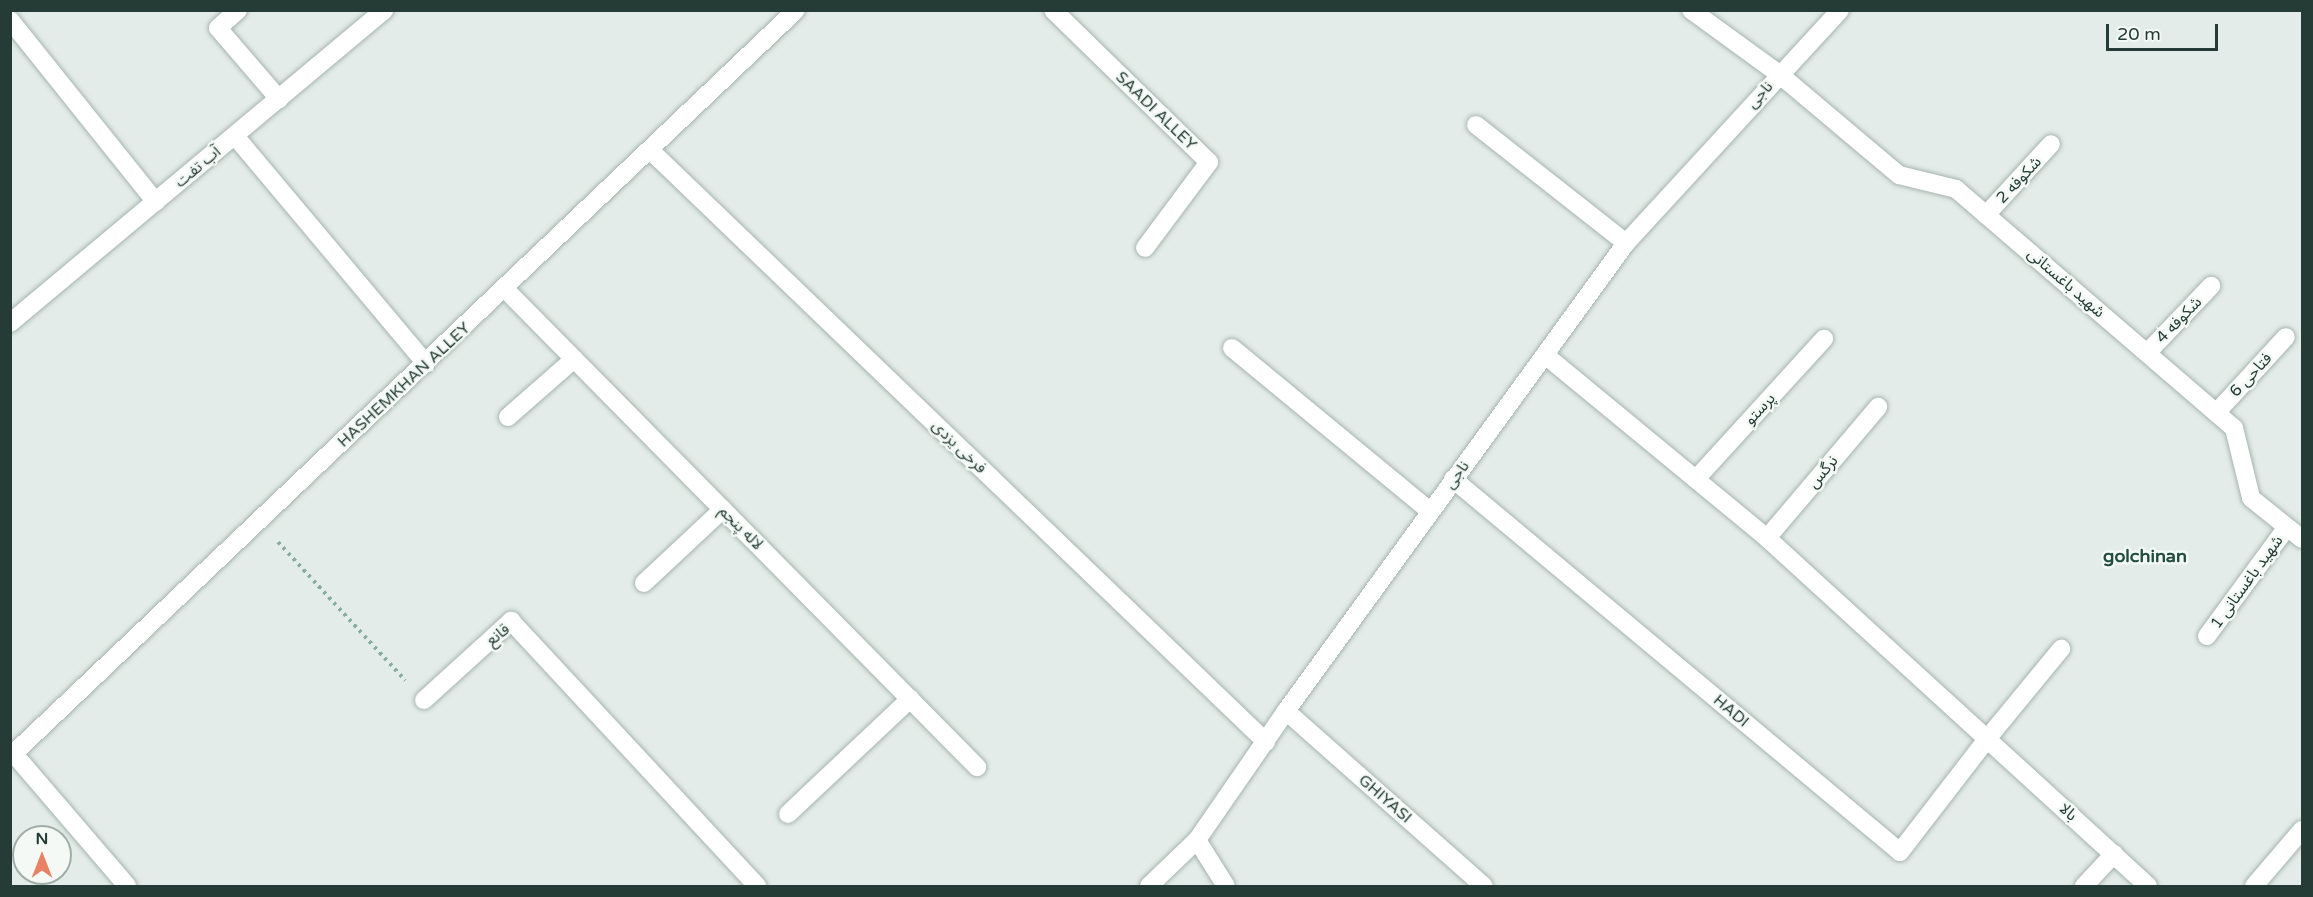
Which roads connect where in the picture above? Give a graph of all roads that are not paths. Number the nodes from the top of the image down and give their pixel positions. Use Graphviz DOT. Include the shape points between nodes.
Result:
graph roads {
  1 [pos="238,10"];
  2 [pos="385,10"];
  3 [pos="796,10"];
  4 [pos="1053,10"];
  5 [pos="1691,10"];
  6 [pos="1840,10"];
  7 [pos="10,20"];
  8 [pos="1779,74"];
  9 [pos="279,99"];
  10 [pos="1476,125"];
  11 [pos="235,136"];
  12 [pos="2051,144"];
  13 [pos="651,151"];
  14 [pos="156,202"];
  15 [pos="1986,215"];
  16 [pos="1626,243"];
  17 [pos="1145,248"];
  18 [pos="2211,286"];
  19 [pos="505,289"];
  20 [pos="10,323"];
  21 [pos="2286,337"];
  22 [pos="1824,339"];
  23 [pos="1232,348"];
  24 [pos="2147,353"];
  25 [pos="1545,355"];
  26 [pos="574,359"];
  27 [pos="426,364"];
  28 [pos="1878,407"];
  29 [pos="2216,413"];
  30 [pos="508,417"];
  31 [pos="1453,479"];
  32 [pos="1696,479"];
  33 [pos="723,509"];
  34 [pos="1430,512"];
  35 [pos="2288,527"];
  36 [pos="1767,538"];
  37 [pos="2302,539"];
  38 [pos="644,584"];
  39 [pos="2207,636"];
  40 [pos="2061,649"];
  41 [pos="910,699"];
  42 [pos="424,700"];
  43 [pos="1286,711"];
  44 [pos="1987,739"];
  45 [pos="1266,742"];
  46 [pos="12,755"];
  47 [pos="977,767"];
  48 [pos="788,814"];
  49 [pos="2302,830"];
  50 [pos="1197,840"];
  51 [pos="2114,854"];
  52 [pos="127,886"];
  53 [pos="757,886"];
  54 [pos="1149,886"];
  55 [pos="1226,886"];
  56 [pos="1484,886"];
  57 [pos="2084,886"];
  58 [pos="2148,886"];
  59 [pos="2254,886"];
  1 -- 9 [label="street" via="218,28"];
  2 -- 9 [label="street, آب تفت"];
  3 -- 13 [label="street, HASHEMKHAN ALLEY"];
  4 -- 17 [label="street, SAADI ALLEY" via="1209,162"];
  5 -- 8 [label="street, شهید باغستانی"];
  6 -- 8 [label="street"];
  7 -- 14 [label="street"];
  8 -- 15 [label="street, شهید باغستانی" via="1899,175 1956,189"];
  8 -- 16 [label="street, ناجی"];
  9 -- 11 [label="street, آب تفت"];
  10 -- 16 [label="street"];
  11 -- 14 [label="street, آب تفت"];
  11 -- 27 [label="street"];
  12 -- 15 [label="street, شکوفه 2"];
  13 -- 19 [label="street, HASHEMKHAN ALLEY"];
  13 -- 45 [label="street, فرخی یزدی"];
  14 -- 20 [label="street, آب تفت"];
  15 -- 24 [label="street, شهید باغستانی"];
  16 -- 25 [label="street, ناجی"];
  18 -- 24 [label="street, شکوفه 4"];
  19 -- 26 [label="street, لاله پنجم"];
  19 -- 27 [label="street, HASHEMKHAN ALLEY"];
  21 -- 29 [label="street, فتاحی 6"];
  22 -- 32 [label="street, پرستو"];
  23 -- 34 [label="street"];
  24 -- 29 [label="street, شهید باغستانی"];
  25 -- 31 [label="street, ناجی"];
  25 -- 32 [label="street, بالا"];
  26 -- 30 [label="street"];
  26 -- 33 [label="street, لاله پنجم"];
  27 -- 46 [label="street, HASHEMKHAN ALLEY"];
  28 -- 36 [label="street, نرگس"];
  29 -- 35 [label="street, شهید باغستانی" via="2234,428 2251,498"];
  31 -- 34 [label="street, ناجی"];
  31 -- 44 [label="street, HADI" via="1900,852"];
  32 -- 36 [label="street, بالا"];
  33 -- 38 [label="street"];
  33 -- 41 [label="street, لاله پنجم"];
  34 -- 43 [label="street, ناجی"];
  35 -- 37 [label="street, شهید باغستانی"];
  35 -- 39 [label="street, شهید باغستانی 1"];
  36 -- 44 [label="street, بالا"];
  40 -- 44 [label="street"];
  41 -- 47 [label="street, لاله پنجم"];
  41 -- 48 [label="street"];
  42 -- 53 [label="street, قانع" via="511,621"];
  43 -- 45 [label="street, ناجی"];
  43 -- 56 [label="street, GHIYASI"];
  44 -- 51 [label="street, بالا"];
  45 -- 50 [label="street, ناجی"];
  46 -- 52 [label="street"];
  49 -- 59 [label="street"];
  50 -- 54 [label="street, ناجی"];
  50 -- 55 [label="street"];
  51 -- 57 [label="street"];
  51 -- 58 [label="street, بالا"];
}
